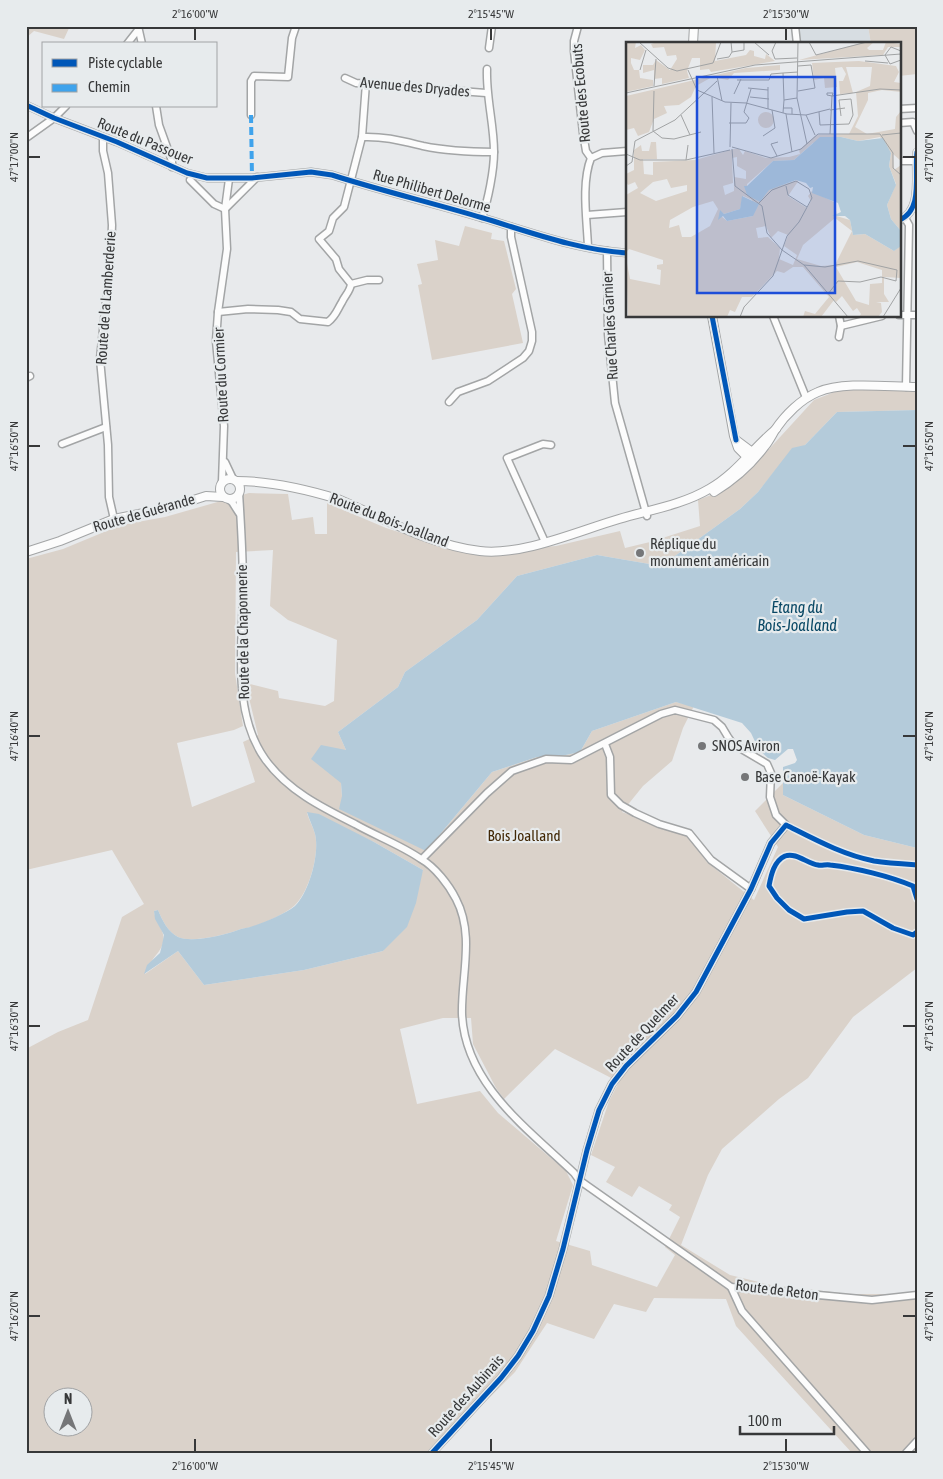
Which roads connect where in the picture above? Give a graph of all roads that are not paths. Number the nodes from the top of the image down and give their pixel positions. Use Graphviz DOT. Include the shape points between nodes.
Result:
graph roads {
  1 [pos="296,26"];
  2 [pos="492,26"];
  3 [pos="578,26"];
  4 [pos="694,26"];
  5 [pos="795,26"];
  6 [pos="138,28"];
  7 [pos="128,42"];
  8 [pos="142,42"];
  9 [pos="693,42"];
  10 [pos="797,42"];
  11 [pos="489,48"];
  12 [pos="487,69"];
  13 [pos="345,78"];
  14 [pos="366,83"];
  15 [pos="486,93"];
  16 [pos="26,105"];
  17 [pos="64,108"];
  18 [pos="156,108"];
  19 [pos="900,108"];
  20 [pos="917,108"];
  21 [pos="251,115"];
  22 [pos="54,118"];
  23 [pos="915,122"];
  24 [pos="900,123"];
  25 [pos="917,131"];
  26 [pos="104,137"];
  27 [pos="362,137"];
  28 [pos="26,138"];
  29 [pos="626,151"];
  30 [pos="494,152"];
  31 [pos="917,152"];
  32 [pos="591,158"];
  33 [pos="900,161"];
  34 [pos="916,161"];
  35 [pos="172,167"];
  36 [pos="257,178"];
  37 [pos="229,179"];
  38 [pos="190,180"];
  39 [pos="350,181"];
  40 [pos="225,209"];
  41 [pos="626,212"];
  42 [pos="587,214"];
  43 [pos="482,218"];
  44 [pos="902,219"];
  45 [pos="913,224"];
  46 [pos="511,227"];
  47 [pos="588,247"];
  48 [pos="608,251"];
  49 [pos="626,253"];
  50 [pos="379,280"];
  51 [pos="351,284"];
  52 [pos="218,312"];
  53 [pos="900,315"];
  54 [pos="907,315"];
  55 [pos="917,315"];
  56 [pos="712,318"];
  57 [pos="774,318"];
  58 [pos="839,318"];
  59 [pos="874,318"];
  60 [pos="841,326"];
  61 [pos="839,337"];
  62 [pos="906,387"];
  63 [pos="917,388"];
  64 [pos="808,397"];
  65 [pos="449,402"];
  66 [pos="106,427"];
  67 [pos="776,428"];
  68 [pos="62,444"];
  69 [pos="737,444"];
  70 [pos="550,445"];
  71 [pos="752,452"];
  72 [pos="223,459"];
  73 [pos="749,460"];
  74 [pos="737,472"];
  75 [pos="235,480"];
  76 [pos="263,483"];
  77 [pos="221,484"];
  78 [pos="239,492"];
  79 [pos="206,496"];
  80 [pos="226,498"];
  81 [pos="646,514"];
  82 [pos="241,516"];
  83 [pos="114,519"];
  84 [pos="573,533"];
  85 [pos="545,542"];
  86 [pos="26,552"];
  87 [pos="605,744"];
  88 [pos="422,859"];
  89 [pos="751,890"];
  90 [pos="579,1180"];
  91 [pos="731,1287"];
  92 [pos="917,1294"];
  93 [pos="518,1356"];
  94 [pos="917,1441"];
  95 [pos="432,1453"];
  96 [pos="867,1453"];
  97 [pos="906,1453"];
  1 -- 21 [label="street" via="288,77 254,76"];
  2 -- 11 [label="street"];
  3 -- 32 [label="street, Route des Ecobuts" via="574,51 583,133 586,151"];
  4 -- 9 [label="street"];
  5 -- 10 [label="street"];
  6 -- 7 [label="street"];
  6 -- 8 [label="street"];
  12 -- 15 [label="street"];
  13 -- 14 [label="street, Avenue des Dryades"];
  14 -- 15 [label="street, Avenue des Dryades"];
  14 -- 27 [label="street"];
  15 -- 30 [label="street"];
  16 -- 22 [label="street, Route du Passouer"];
  17 -- 22 [label="street"];
  18 -- 35 [label="street"];
  19 -- 20 [label="street"];
  22 -- 26 [label="street, Route du Passouer"];
  22 -- 28 [label="street"];
  23 -- 24 [label="street"];
  23 -- 25 [label="street"];
  26 -- 35 [label="street, Route du Passouer"];
  26 -- 66 [label="street, Route de la Lamberderie" via="112,225 100,359"];
  27 -- 30 [label="street" via="376,136 452,151"];
  27 -- 39 [label="street"];
  29 -- 32 [label="street" via="602,153"];
  30 -- 43 [label="street"];
  31 -- 34 [label="street"];
  32 -- 42 [label="street" via="585,194"];
  33 -- 34 [label="street"];
  34 -- 44 [label="street" via="916,197 913,208"];
  35 -- 37 [label="street, Route du Passouer" via="207,178"];
  36 -- 37 [label="street, Rue Philibert Delorme"];
  36 -- 39 [label="street, Rue Philibert Delorme" via="311,172"];
  36 -- 40 [label="street"];
  37 -- 40 [label="street, Route du Cormier"];
  38 -- 40 [label="street" via="214,204"];
  39 -- 43 [label="street, Rue Philibert Delorme"];
  39 -- 51 [label="street" via="344,207 333,218 329,231 319,239"];
  40 -- 52 [label="street, Route du Cormier" via="227,249"];
  41 -- 42 [label="street"];
  42 -- 47 [label="street"];
  43 -- 46 [label="street, Rue Philibert Delorme"];
  44 -- 45 [label="street"];
  45 -- 54 [label="street"];
  46 -- 47 [label="street, Rue Philibert Delorme"];
  46 -- 65 [label="street" via="532,332 529,351 488,381 458,392"];
  47 -- 48 [label="street, Rue Philibert Delorme"];
  48 -- 49 [label="street, Rue Philibert Delorme"];
  48 -- 81 [label="street, Rue Charles Garnier" via="608,334 615,402"];
  50 -- 51 [label="street"];
  51 -- 52 [label="street" via="336,314 328,322 300,319 291,312 278,310"];
  52 -- 72 [label="street, Route du Cormier" via="216,341 224,426"];
  53 -- 54 [label="street"];
  54 -- 55 [label="street"];
  54 -- 62 [label="street"];
  56 -- 69 [label="street"];
  57 -- 64 [label="street"];
  58 -- 60 [label="street"];
  59 -- 60 [label="street"];
  60 -- 61 [label="street"];
  62 -- 63 [label="street, Route du Bois-Joalland"];
  62 -- 64 [label="street, Route du Bois-Joalland" via="839,387"];
  64 -- 67 [label="street, Route du Bois-Joalland"];
  66 -- 68 [label="street"];
  66 -- 83 [label="street, Route de la Lamberderie" via="109,497"];
  67 -- 71 [label="street, Route du Bois-Joalland"];
  67 -- 73 [label="street, Route du Bois-Joalland" via="767,445"];
  69 -- 71 [label="street"];
  69 -- 73 [label="street"];
  69 -- 74 [label="street"];
  70 -- 85 [label="street" via="543,444 507,458"];
  71 -- 73 [label="street"];
  72 -- 75 [label="street"];
  72 -- 77 [label="street, Route du Cormier"];
  73 -- 74 [label="street, Route du Bois-Joalland"];
  74 -- 81 [label="street, Route du Bois-Joalland" via="708,490"];
  75 -- 76 [label="street, Route du Bois-Joalland"];
  75 -- 77 [label="street" via="227,479"];
  75 -- 78 [label="street"];
  76 -- 78 [label="street, Route du Bois-Joalland"];
  76 -- 85 [label="street, Route du Bois-Joalland" via="338,499 438,541 479,551 503,552"];
  77 -- 79 [label="street, Route de Guérande"];
  77 -- 80 [label="street" via="220,491"];
  78 -- 80 [label="street" via="235,498"];
  78 -- 82 [label="street, Route de la Chaponnerie"];
  79 -- 80 [label="street, Route de Guérande"];
  79 -- 83 [label="street, Route de Guérande"];
  80 -- 82 [label="street"];
  81 -- 84 [label="street, Route du Bois-Joalland"];
  81 -- 84 [label="street, Route du Bois-Joalland"];
  82 -- 88 [label="street, Route de la Chaponnerie" via="244,701 248,722 260,751 278,775 296,791"];
  83 -- 86 [label="street, Route de Guérande"];
  84 -- 85 [label="street, Route du Bois-Joalland"];
  87 -- 88 [label="street" via="571,760 546,759 512,771"];
  87 -- 89 [label="street" via="610,757 611,795 620,805 659,824 689,833 711,860"];
  87 -- 89 [label="street, Route de Quelmer" via="661,714 675,710 714,720 733,744 766,764 771,773 770,797 776,815 786,825 771,843"];
  88 -- 90 [label="street, Route de la Chaponnerie" via="444,880 462,913 466,943 462,1014 465,1035 477,1067 500,1102"];
  89 -- 90 [label="street, Route de Quelmer" via="696,992 612,1084 599,1110"];
  90 -- 91 [label="street, Route de Reton"];
  90 -- 93 [label="street, Route de Quelmer" via="549,1296"];
  91 -- 92 [label="street, Route de Reton" via="872,1300"];
  91 -- 96 [label="street" via="742,1311"];
  93 -- 95 [label="street, Route des Aubinais"];
  94 -- 97 [label="street"];
}
